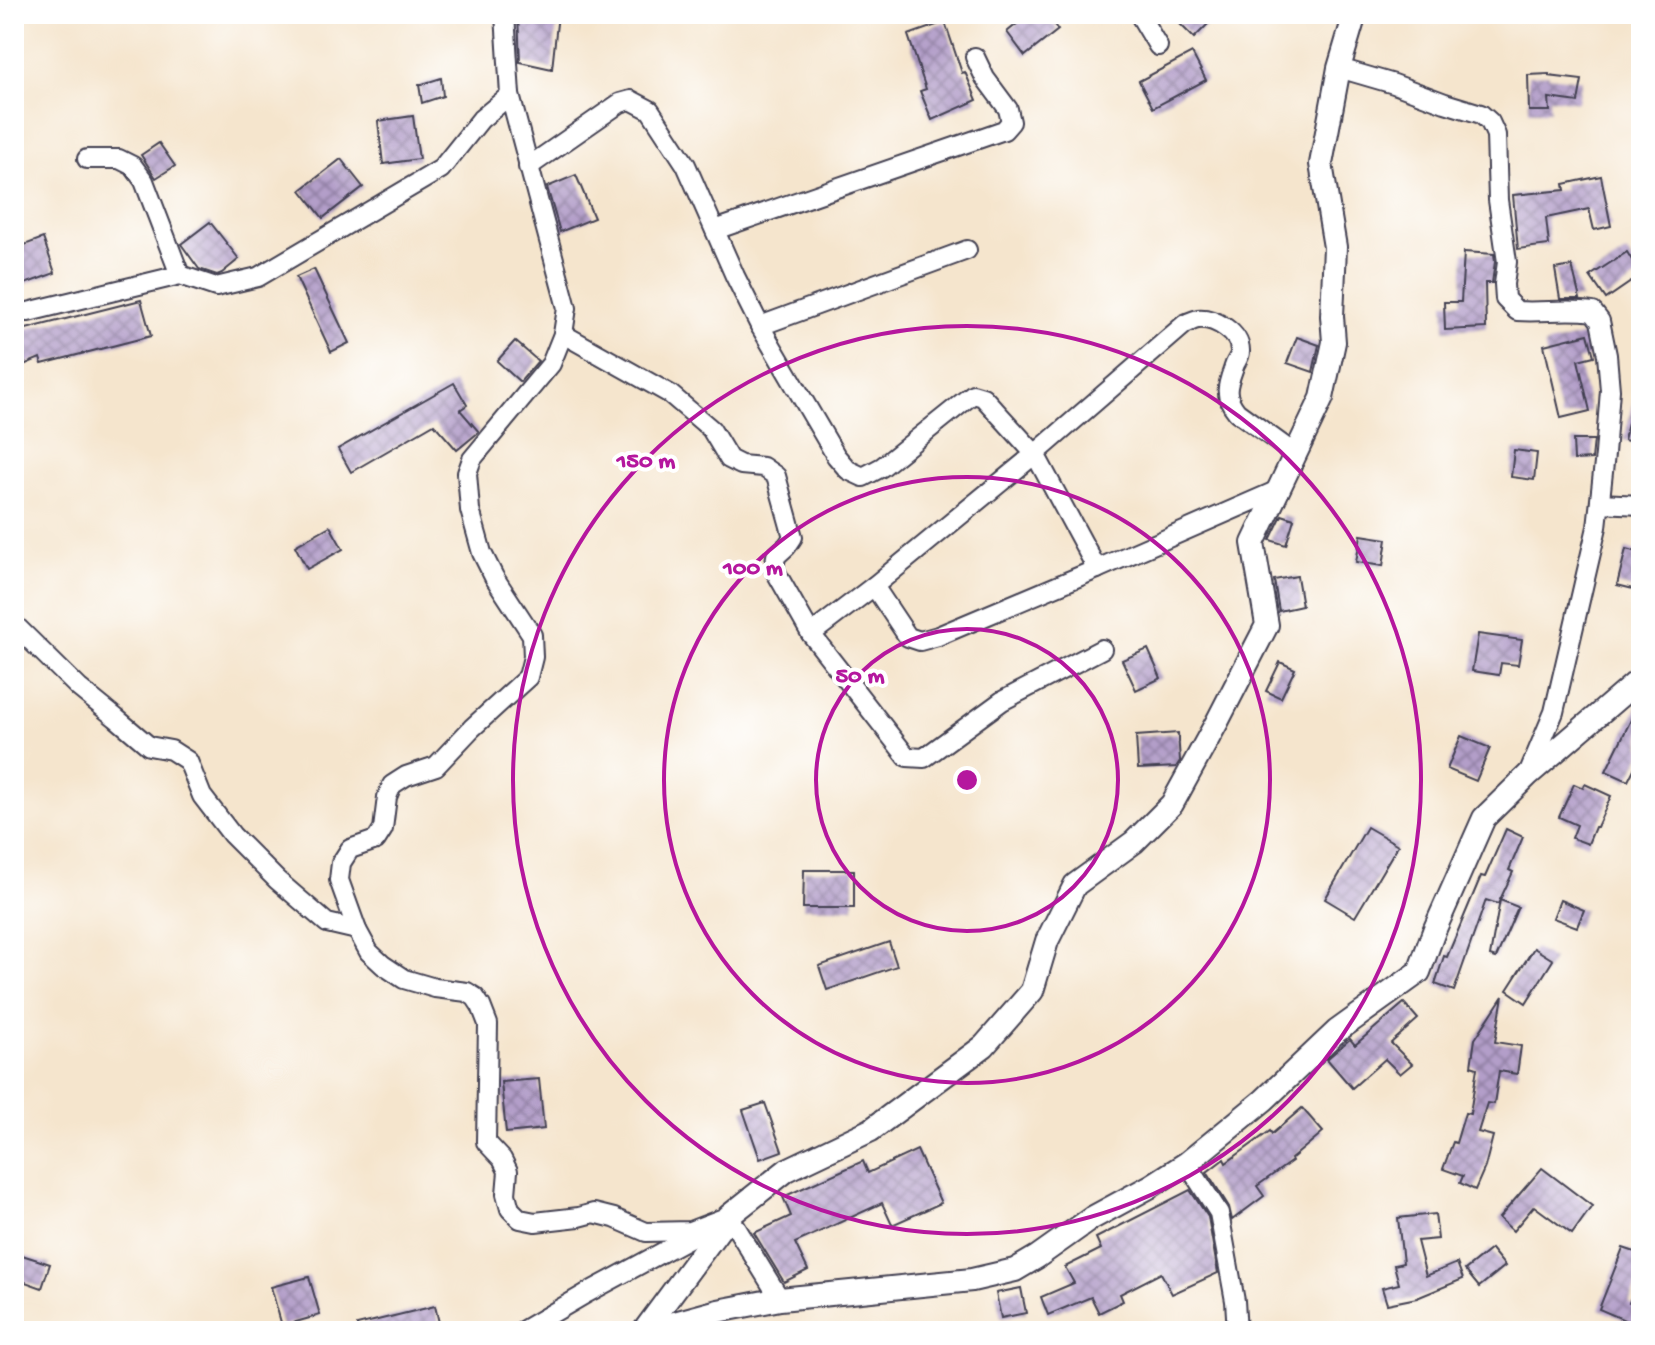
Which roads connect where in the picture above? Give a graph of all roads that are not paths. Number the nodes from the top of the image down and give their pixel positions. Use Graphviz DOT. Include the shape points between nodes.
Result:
graph roads {
  1 [pos="505,14"];
  2 [pos="1139,14"];
  3 [pos="1355,14"];
  4 [pos="1158,46"];
  5 [pos="975,57"];
  6 [pos="1339,68"];
  7 [pos="510,95"];
  8 [pos="87,159"];
  9 [pos="528,167"];
  10 [pos="715,230"];
  11 [pos="967,250"];
  12 [pos="180,275"];
  13 [pos="28,312"];
  14 [pos="760,326"];
  15 [pos="563,334"];
  16 [pos="1035,454"];
  17 [pos="1295,454"];
  18 [pos="1278,490"];
  19 [pos="1600,503"];
  20 [pos="1641,505"];
  21 [pos="1097,569"];
  22 [pos="874,586"];
  23 [pos="14,624"];
  24 [pos="811,634"];
  25 [pos="1102,649"];
  26 [pos="1641,678"];
  27 [pos="1528,775"];
  28 [pos="357,930"];
  29 [pos="1187,1163"];
  30 [pos="729,1216"];
  31 [pos="780,1299"];
  32 [pos="522,1331"];
  33 [pos="645,1331"];
  34 [pos="1237,1331"];
  1 -- 7 [label="street"];
  2 -- 4 [label="street"];
  3 -- 6 [label="street"];
  5 -- 10 [label="street" via="1008,109 1011,122 1004,130"];
  6 -- 17 [label="street" via="1321,164 1335,247 1334,342 1322,398"];
  6 -- 19 [label="street" via="1481,114 1490,122 1496,135 1507,262 1505,299 1517,311 1577,309 1593,312 1600,321 1610,390"];
  7 -- 9 [label="street"];
  7 -- 12 [label="street" via="481,119 441,169 258,277 216,287"];
  8 -- 12 [label="street" via="119,159 133,166 144,181"];
  9 -- 10 [label="street" via="631,100 650,110 686,165"];
  9 -- 15 [label="street" via="567,308"];
  10 -- 14 [label="street"];
  11 -- 14 [label="street"];
  12 -- 13 [label="street"];
  14 -- 16 [label="street" via="836,456 863,477 973,394 983,397"];
  15 -- 24 [label="street" via="670,394 711,429 729,459 763,467 776,476 793,537 776,556 774,569"];
  15 -- 28 [label="street" via="551,364 472,459 467,473 482,553 532,635 528,677 436,766 392,785 376,840 350,849 341,863 339,880"];
  16 -- 17 [label="street" via="1185,324 1199,319 1214,322 1237,340 1240,352 1228,385 1230,403"];
  16 -- 21 [label="street"];
  16 -- 22 [label="street"];
  17 -- 18 [label="street"];
  18 -- 21 [label="street"];
  18 -- 30 [label="street" via="1253,543 1267,625 1172,804 1134,842 1075,885 1047,941 1032,991 972,1055 871,1130 787,1170"];
  19 -- 20 [label="street"];
  19 -- 27 [label="street" via="1554,712"];
  21 -- 22 [label="street" via="920,641 908,637"];
  22 -- 24 [label="street"];
  23 -- 28 [label="street" via="149,746 171,750 188,761 202,796 277,880 327,923"];
  24 -- 25 [label="street" via="907,757 924,758 1002,701"];
  26 -- 27 [label="street"];
  27 -- 29 [label="street" via="1484,818 1419,972 1337,1031"];
  28 -- 30 [label="street" via="369,952 404,979 467,992 481,1006 488,1024 486,1142 508,1171 506,1194 520,1219 535,1222 594,1213 646,1232 690,1231"];
  29 -- 31 [label="street" via="1015,1270 972,1280"];
  29 -- 34 [label="street" via="1219,1213"];
  30 -- 31 [label="street"];
  30 -- 32 [label="street"];
  30 -- 33 [label="street"];
  31 -- 33 [label="street"];
}
